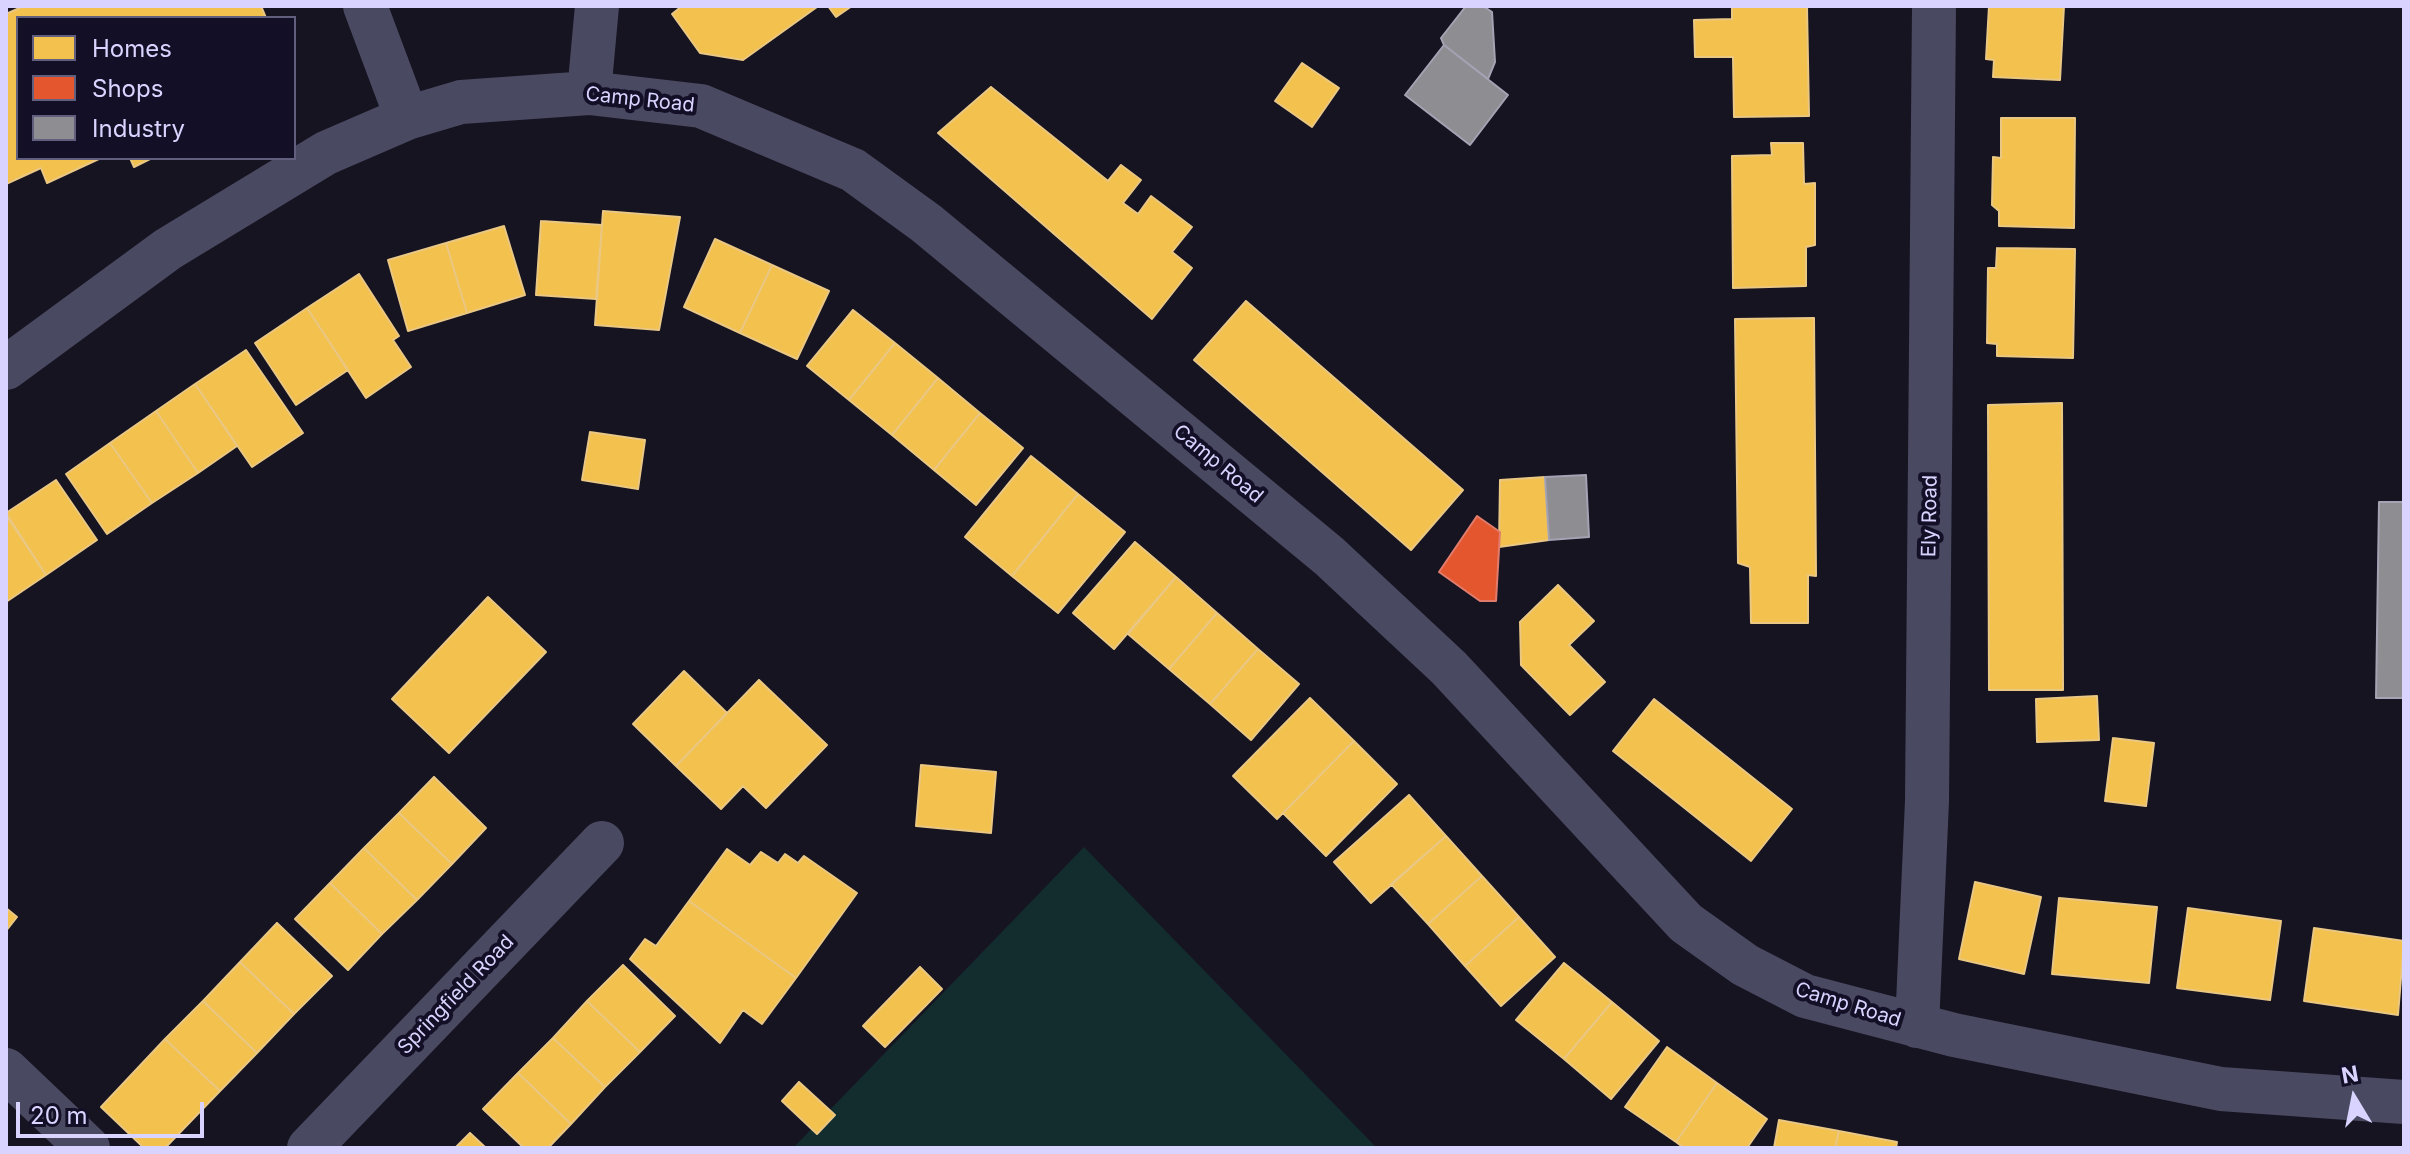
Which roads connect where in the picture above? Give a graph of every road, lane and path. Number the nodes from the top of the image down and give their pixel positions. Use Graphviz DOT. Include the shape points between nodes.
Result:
graph roads {
  1 [pos="365,6"];
  2 [pos="597,6"];
  3 [pos="1934,6"];
  4 [pos="589,93"];
  5 [pos="407,118"];
  6 [pos="6,368"];
  7 [pos="602,843"];
  8 [pos="1917,1026"];
  9 [pos="6,1070"];
  10 [pos="2404,1102"];
  11 [pos="88,1148"];
  12 [pos="309,1148"];
  1 -- 5 [label="street"];
  2 -- 4 [label="street"];
  3 -- 8 [label="street, Ely Road" via="1927,801"];
  4 -- 5 [label="street, Camp Road" via="461,102"];
  4 -- 8 [label="street, Camp Road" via="701,106 853,170 926,223 1329,556 1449,668 1686,923 1745,965 1805,996"];
  5 -- 6 [label="street, Camp Road" via="326,153 168,249"];
  7 -- 12 [label="street, Springfield Road"];
  8 -- 10 [label="street, Camp Road" via="2221,1089"];
  9 -- 11 [label="street"];
}
